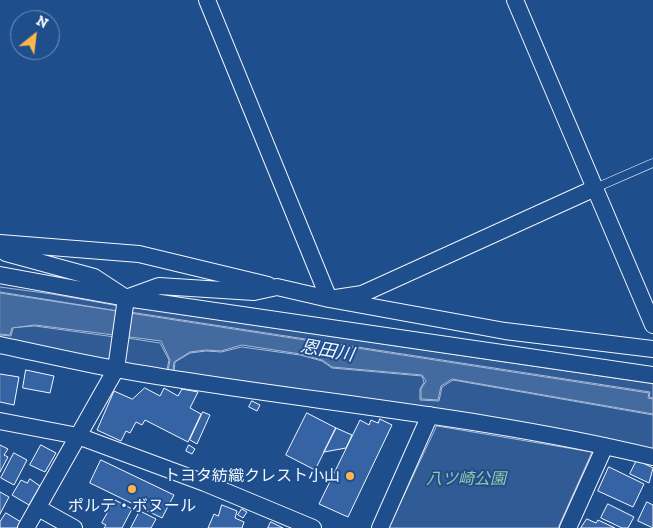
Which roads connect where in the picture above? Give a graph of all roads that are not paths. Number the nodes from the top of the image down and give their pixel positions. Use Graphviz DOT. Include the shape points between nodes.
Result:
graph roads {
  1 [pos="207,0"];
  2 [pos="515,0"];
  3 [pos="653,163"];
  4 [pos="593,189"];
  5 [pos="0,243"];
  6 [pos="0,249"];
  7 [pos="0,275"];
  8 [pos="277,287"];
  9 [pos="126,298"];
  10 [pos="329,299"];
  11 [pos="653,325"];
  12 [pos="0,345"];
  13 [pos="653,349"];
  14 [pos="116,369"];
  15 [pos="653,375"];
  16 [pos="430,415"];
  17 [pos="0,421"];
  18 [pos="78,436"];
  19 [pos="605,446"];
  20 [pos="653,457"];
  21 [pos="38,508"];
  22 [pos="26,528"];
  23 [pos="74,528"];
  24 [pos="313,528"];
  25 [pos="380,528"];
  26 [pos="568,528"];
  1 -- 10 [label="street"];
  2 -- 4 [label="street"];
  3 -- 4 [label="lane"];
  4 -- 10 [label="street" via="362,294"];
  4 -- 11 [label="street"];
  5 -- 8 [label="street" via="139,254"];
  6 -- 9 [label="street" via="94,277"];
  7 -- 9 [label="street"];
  8 -- 9 [label="street" via="254,292 159,286"];
  8 -- 10 [label="street"];
  9 -- 14 [label="street"];
  9 -- 15 [label="street"];
  10 -- 13 [label="street" via="505,331"];
  12 -- 14 [label="street"];
  14 -- 16 [label="street"];
  14 -- 18 [label="street"];
  16 -- 19 [label="street"];
  16 -- 25 [label="street"];
  17 -- 18 [label="street"];
  18 -- 21 [label="street"];
  18 -- 24 [label="street" via="205,483"];
  19 -- 20 [label="street"];
  19 -- 26 [label="street"];
  21 -- 22 [label="street"];
  21 -- 23 [label="street"];
}
